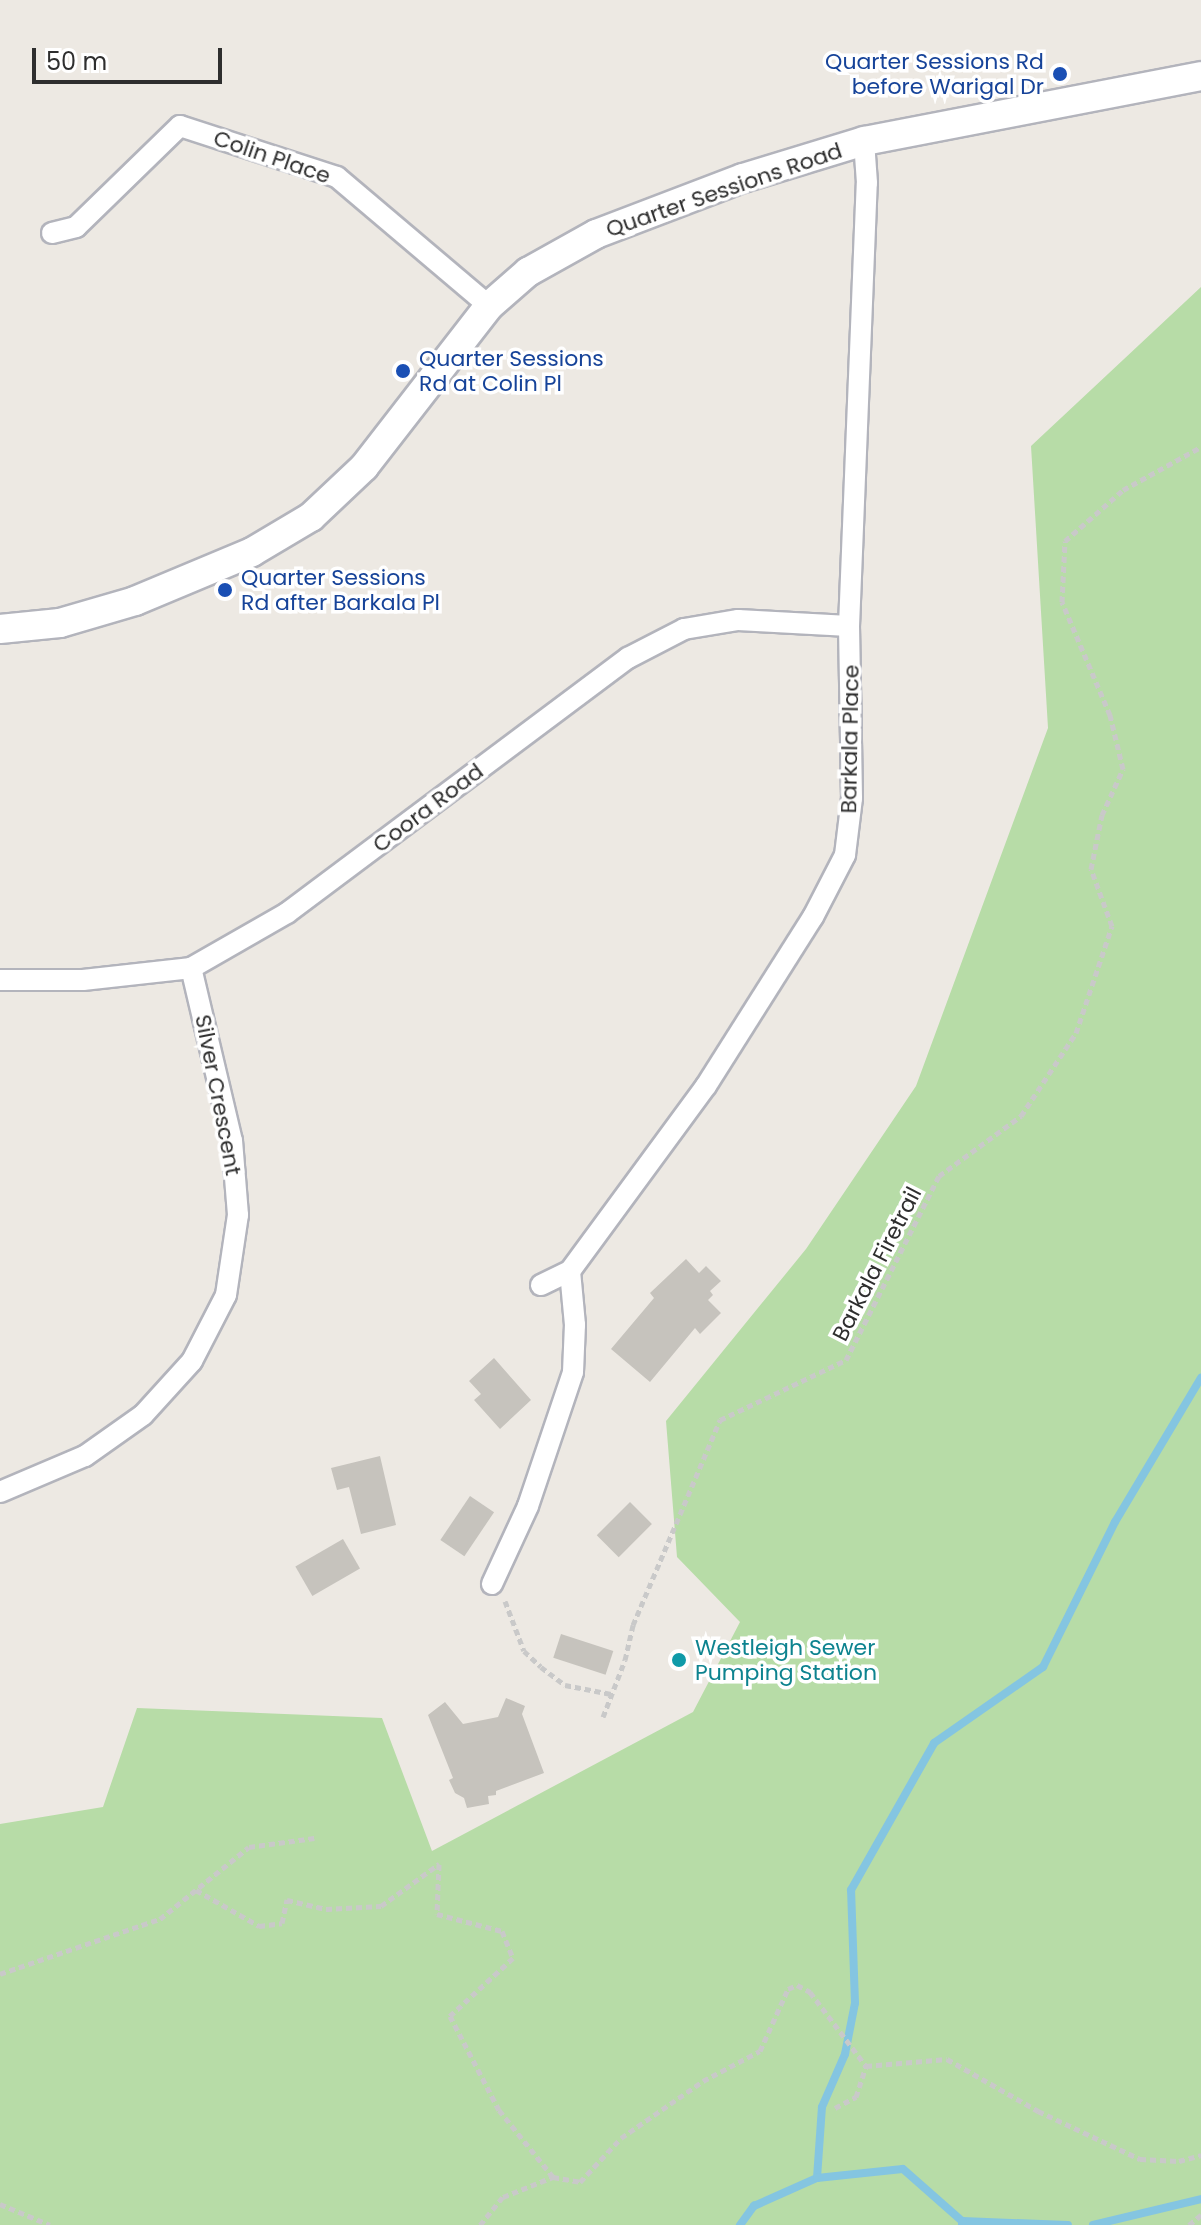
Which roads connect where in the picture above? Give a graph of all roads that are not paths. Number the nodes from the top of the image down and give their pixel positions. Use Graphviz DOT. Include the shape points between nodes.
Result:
graph roads {
  1 [pos="1201,76"];
  2 [pos="864,141"];
  3 [pos="52,233"];
  4 [pos="489,306"];
  5 [pos="849,626"];
  6 [pos="0,629"];
  7 [pos="191,968"];
  8 [pos="0,980"];
  9 [pos="570,1271"];
  10 [pos="541,1285"];
  11 [pos="0,1492"];
  12 [pos="492,1584"];
  1 -- 2 [label="main road, Quarter Sessions Road"];
  2 -- 4 [label="main road, Quarter Sessions Road" via="743,178 596,234 528,272"];
  2 -- 5 [label="street, Barkala Place" via="867,183"];
  3 -- 4 [label="street, Colin Place" via="76,227 180,126 337,177"];
  4 -- 6 [label="main road, Quarter Sessions Road" via="364,467 311,517 252,552 135,601 60,623"];
  5 -- 7 [label="street, Coora Road" via="738,620 684,629 628,658 287,913"];
  5 -- 9 [label="street, Barkala Place" via="854,740 845,855 813,917 706,1086"];
  7 -- 8 [label="street, Coora Road" via="83,980"];
  7 -- 11 [label="street, Silver Crescent" via="232,1141 238,1215 226,1295 192,1361 143,1415 85,1456"];
  9 -- 10 [label="street, Barkala Place"];
  9 -- 12 [label="street" via="573,1372 528,1506"];
}
